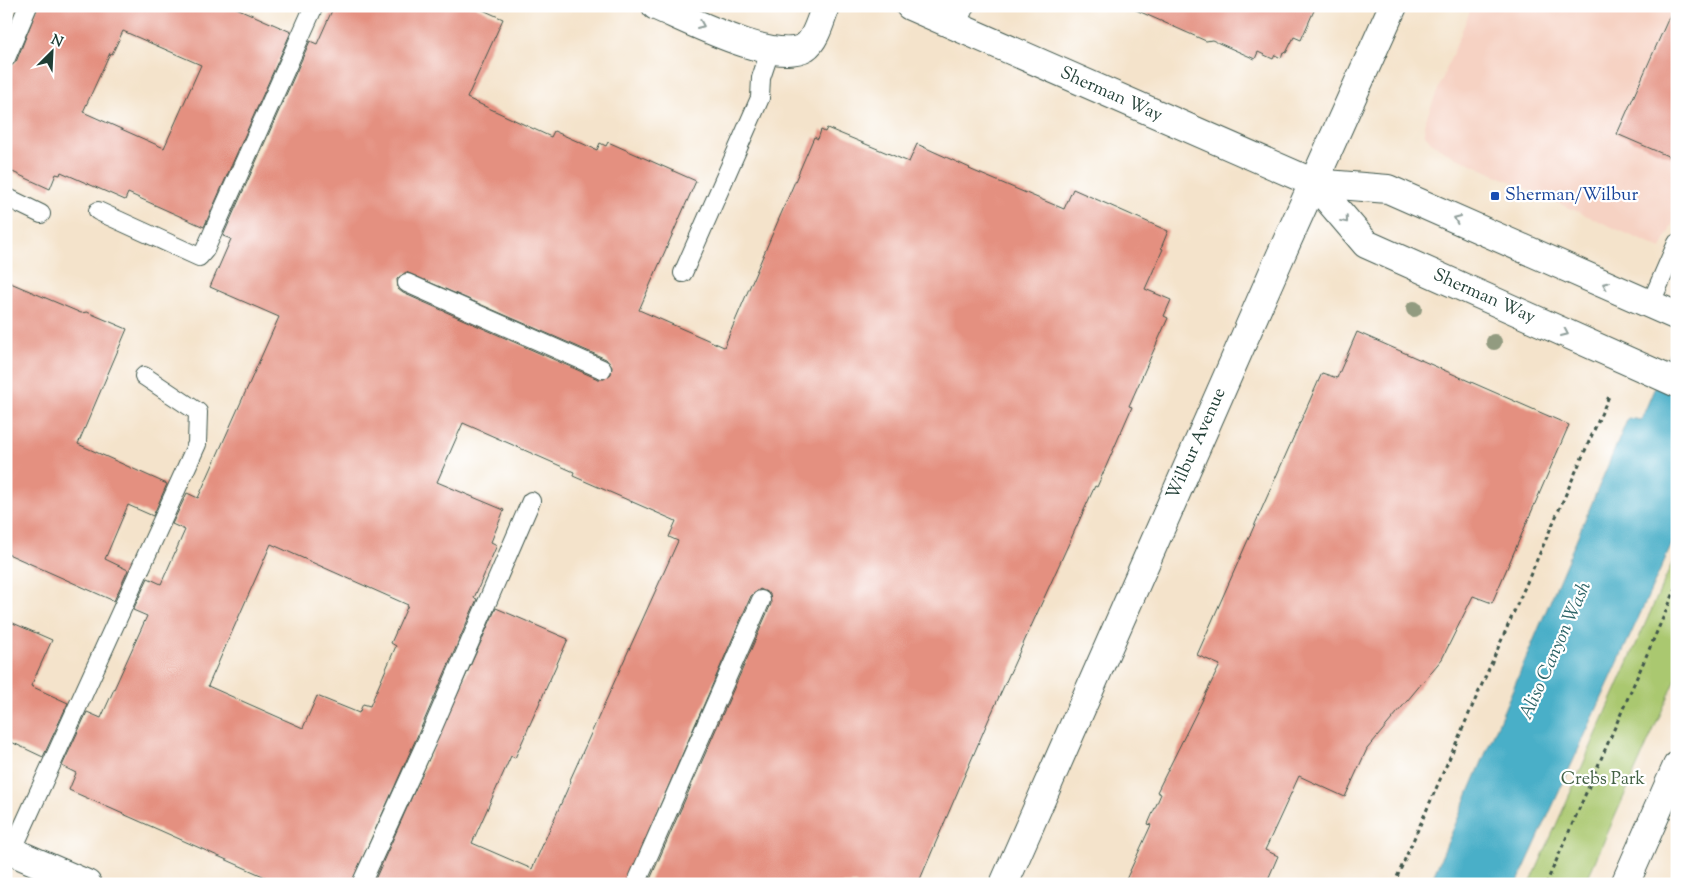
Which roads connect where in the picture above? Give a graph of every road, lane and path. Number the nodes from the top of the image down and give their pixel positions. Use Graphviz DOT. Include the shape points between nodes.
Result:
graph roads {
  1 [pos="28,6"];
  2 [pos="314,6"];
  3 [pos="656,6"];
  4 [pos="826,6"];
  5 [pos="910,6"];
  6 [pos="1394,6"];
  7 [pos="960,16"];
  8 [pos="770,51"];
  9 [pos="6,58"];
  10 [pos="1314,183"];
  11 [pos="6,197"];
  12 [pos="98,211"];
  13 [pos="41,214"];
  14 [pos="1677,243"];
  15 [pos="683,273"];
  16 [pos="407,283"];
  17 [pos="1650,305"];
  18 [pos="1677,316"];
  19 [pos="602,369"];
  20 [pos="144,376"];
  21 [pos="1677,383"];
  22 [pos="1610,394"];
  23 [pos="531,501"];
  24 [pos="1677,586"];
  25 [pos="761,600"];
  26 [pos="1677,766"];
  27 [pos="9,850"];
  28 [pos="87,884"];
  29 [pos="361,884"];
  30 [pos="636,884"];
  31 [pos="1004,884"];
  32 [pos="1394,884"];
  33 [pos="1546,884"];
  34 [pos="1625,884"];
  1 -- 9 [label="lane"];
  2 -- 12 [label="lane" via="246,163 206,250 199,257"];
  3 -- 8 [label="main road, one-way"];
  4 -- 8 [label="main road" via="812,40 805,47"];
  5 -- 7 [label="main road, Sherman Way"];
  6 -- 10 [label="main road, Wilbur Avenue"];
  7 -- 10 [label="main road, Sherman Way"];
  8 -- 15 [label="lane" via="761,78 760,98"];
  17 -- 10 [label="main road, Sherman Way, one-way" via="1388,189"];
  10 -- 21 [label="main road, Sherman Way, one-way" via="1366,244"];
  10 -- 31 [label="main road, Wilbur Avenue"];
  11 -- 13 [label="lane"];
  14 -- 17 [label="lane"];
  16 -- 19 [label="lane"];
  17 -- 18 [label="main road, Sherman Way"];
  20 -- 27 [label="lane" via="198,412 196,444"];
  22 -- 32 [label="path"];
  23 -- 29 [label="lane"];
  24 -- 33 [label="path"];
  25 -- 30 [label="lane"];
  26 -- 34 [label="main road"];
  27 -- 28 [label="main road"];
}
